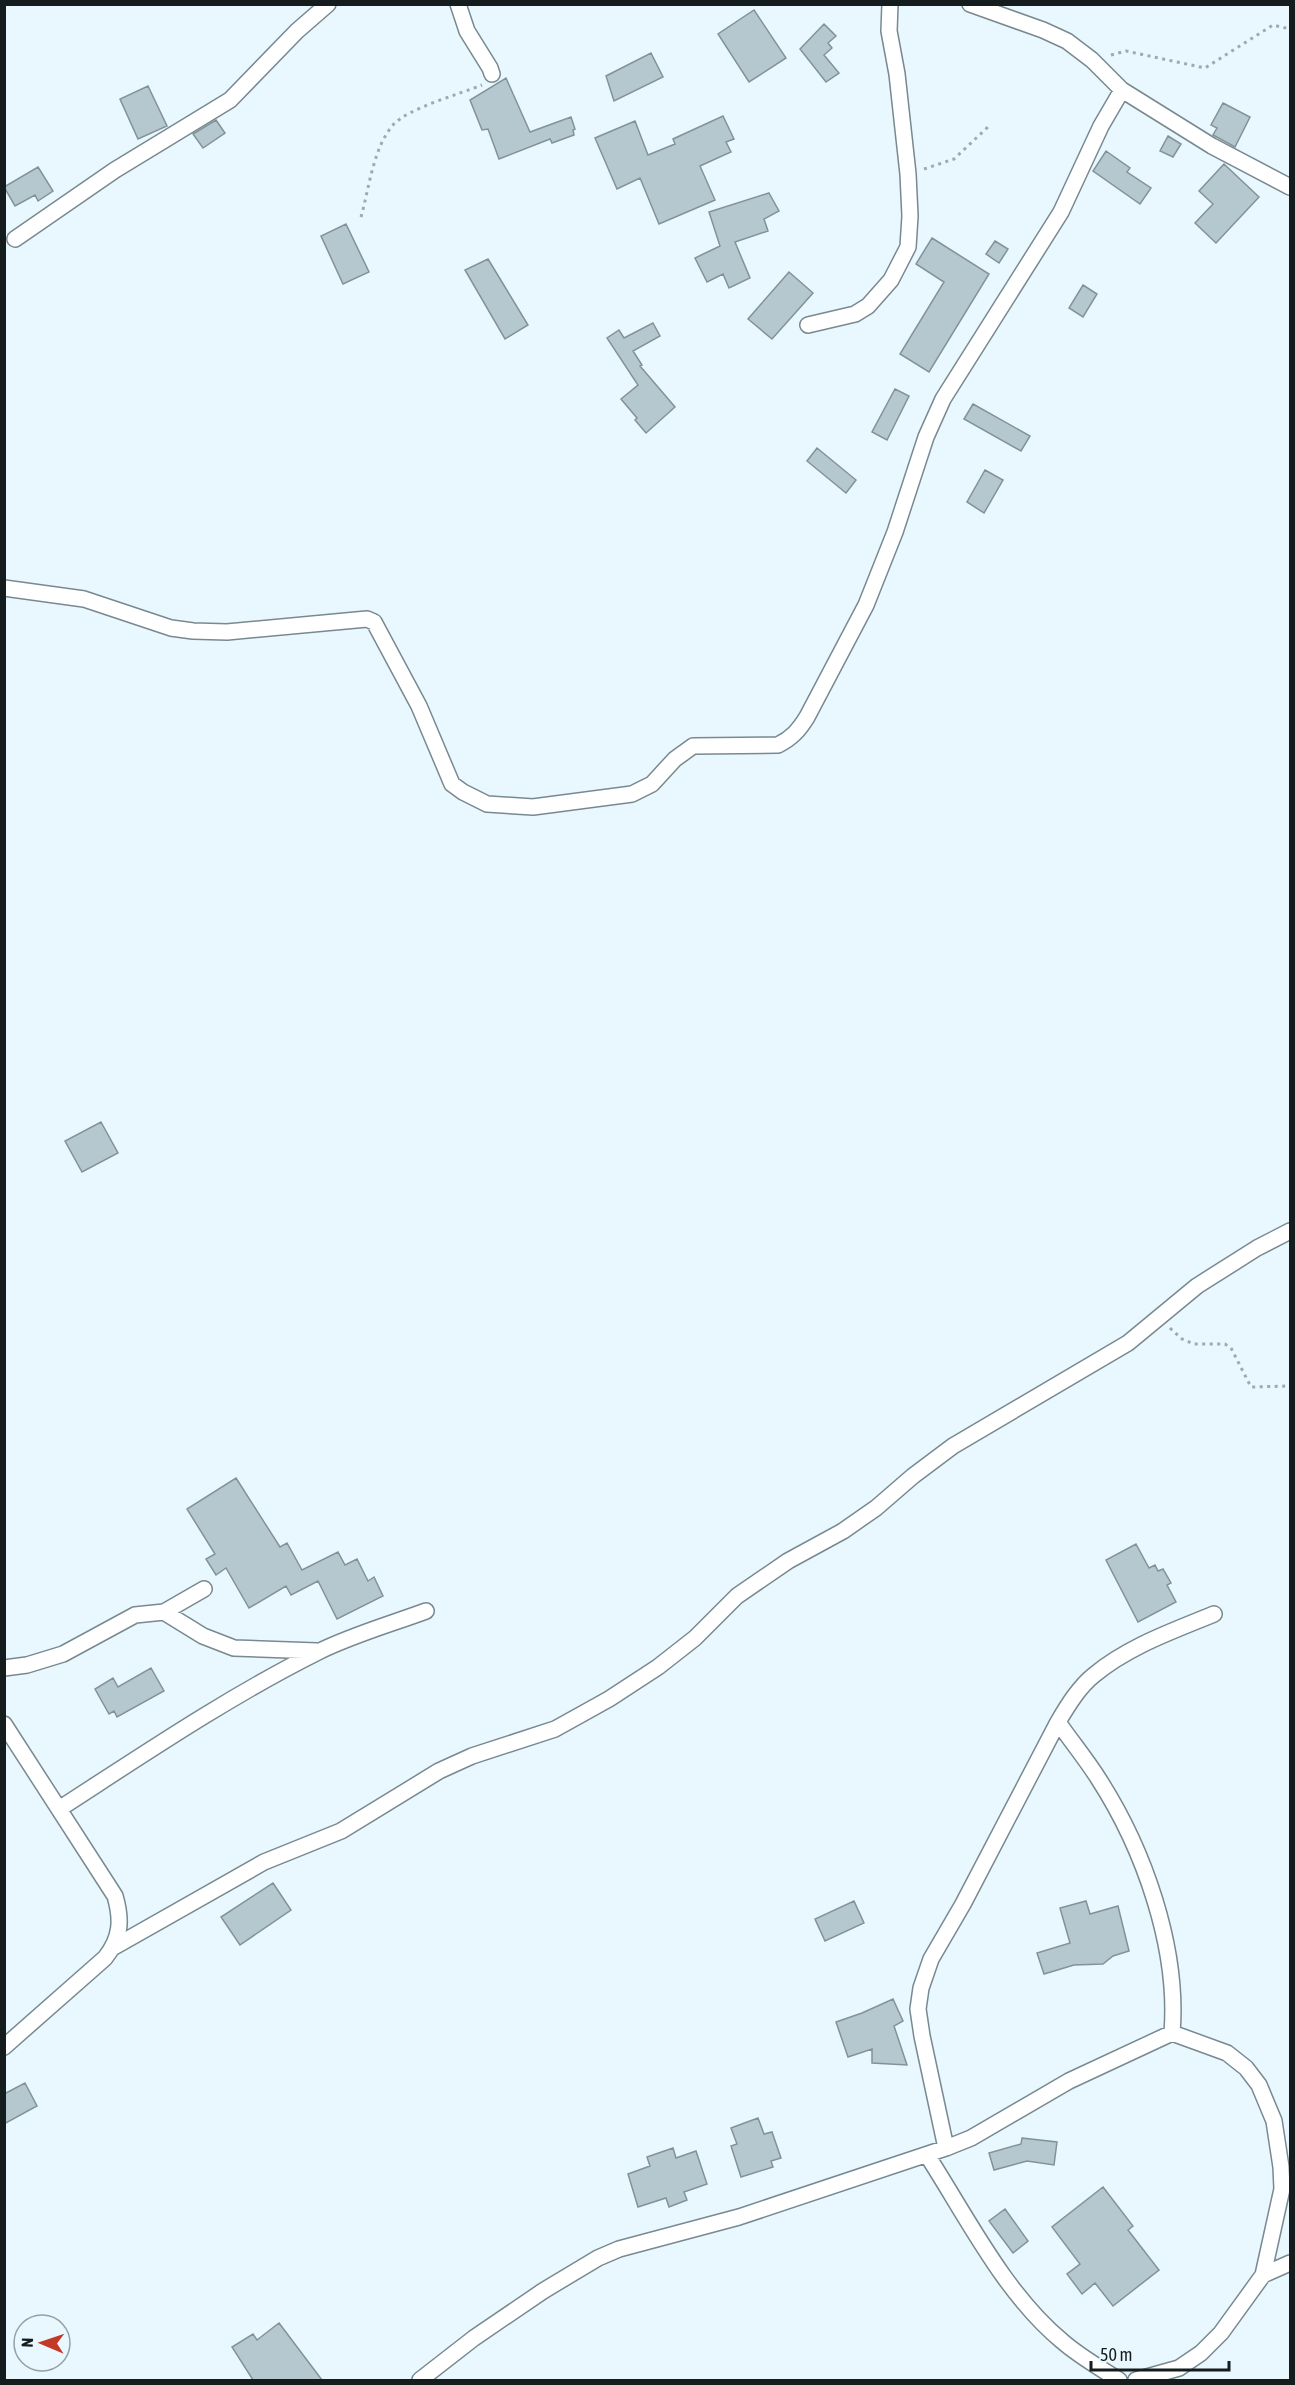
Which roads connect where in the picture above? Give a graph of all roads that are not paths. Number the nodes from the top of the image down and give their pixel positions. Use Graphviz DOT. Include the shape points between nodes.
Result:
graph roads {
  1 [pos="328,4"];
  2 [pos="458,4"];
  3 [pos="890,4"];
  4 [pos="970,4"];
  5 [pos="492,74"];
  6 [pos="1122,90"];
  7 [pos="1290,187"];
  8 [pos="15,239"];
  9 [pos="808,325"];
  10 [pos="4,588"];
  11 [pos="1290,1231"];
  12 [pos="204,1588"];
  13 [pos="426,1611"];
  14 [pos="164,1612"];
  15 [pos="1214,1614"];
  16 [pos="320,1651"];
  17 [pos="4,1668"];
  18 [pos="1058,1722"];
  19 [pos="4,1724"];
  20 [pos="9,1740"];
  21 [pos="59,1809"];
  22 [pos="114,1947"];
  23 [pos="1172,2033"];
  24 [pos="4,2047"];
  25 [pos="946,2148"];
  26 [pos="927,2155"];
  27 [pos="1290,2263"];
  28 [pos="1263,2275"];
  29 [pos="420,2380"];
  30 [pos="1119,2380"];
  31 [pos="1136,2380"];
  1 -- 8 [label="street" via="230,100 115,170"];
  2 -- 5 [label="street" via="467,31"];
  3 -- 9 [label="street" via="889,31 908,174 908,247 891,280 868,306 855,314"];
  4 -- 6 [label="street" via="1067,41"];
  6 -- 7 [label="street" via="1212,146"];
  6 -- 10 [label="street" via="1061,212 943,399 866,604 807,717 789,740 778,745 693,746 652,784 632,794 533,807 487,804 452,784 419,706 374,622 367,619 227,632 193,631 171,628 84,599"];
  11 -- 22 [label="street" via="1197,1286 1128,1343 953,1446 843,1531 788,1561 737,1596 667,1660 609,1699 555,1729 439,1771 341,1831 264,1862"];
  12 -- 14 [label="street"];
  13 -- 16 [label="street"];
  14 -- 16 [label="street" via="203,1636 234,1648"];
  14 -- 17 [label="street" via="135,1615 63,1654"];
  15 -- 18 [label="street" via="1117,1658 1093,1676"];
  16 -- 21 [label="street" via="189,1725"];
  18 -- 23 [label="street" via="1099,1778 1148,1876 1170,1967"];
  18 -- 25 [label="street" via="931,1959 921,1988 918,2009 922,2036"];
  19 -- 20 [label="street"];
  20 -- 21 [label="street"];
  21 -- 22 [label="street" via="115,1896 120,1932"];
  22 -- 24 [label="street"];
  23 -- 25 [label="street" via="1069,2081 971,2138"];
  23 -- 28 [label="street" via="1227,2054 1246,2068 1259,2085 1274,2121 1282,2189"];
  25 -- 26 [label="street"];
  26 -- 29 [label="street" via="598,2258 474,2338"];
  26 -- 30 [label="street" via="1023,2301 1062,2341"];
  27 -- 28 [label="street"];
  28 -- 31 [label="street" via="1221,2333 1201,2353 1179,2368"];
}
